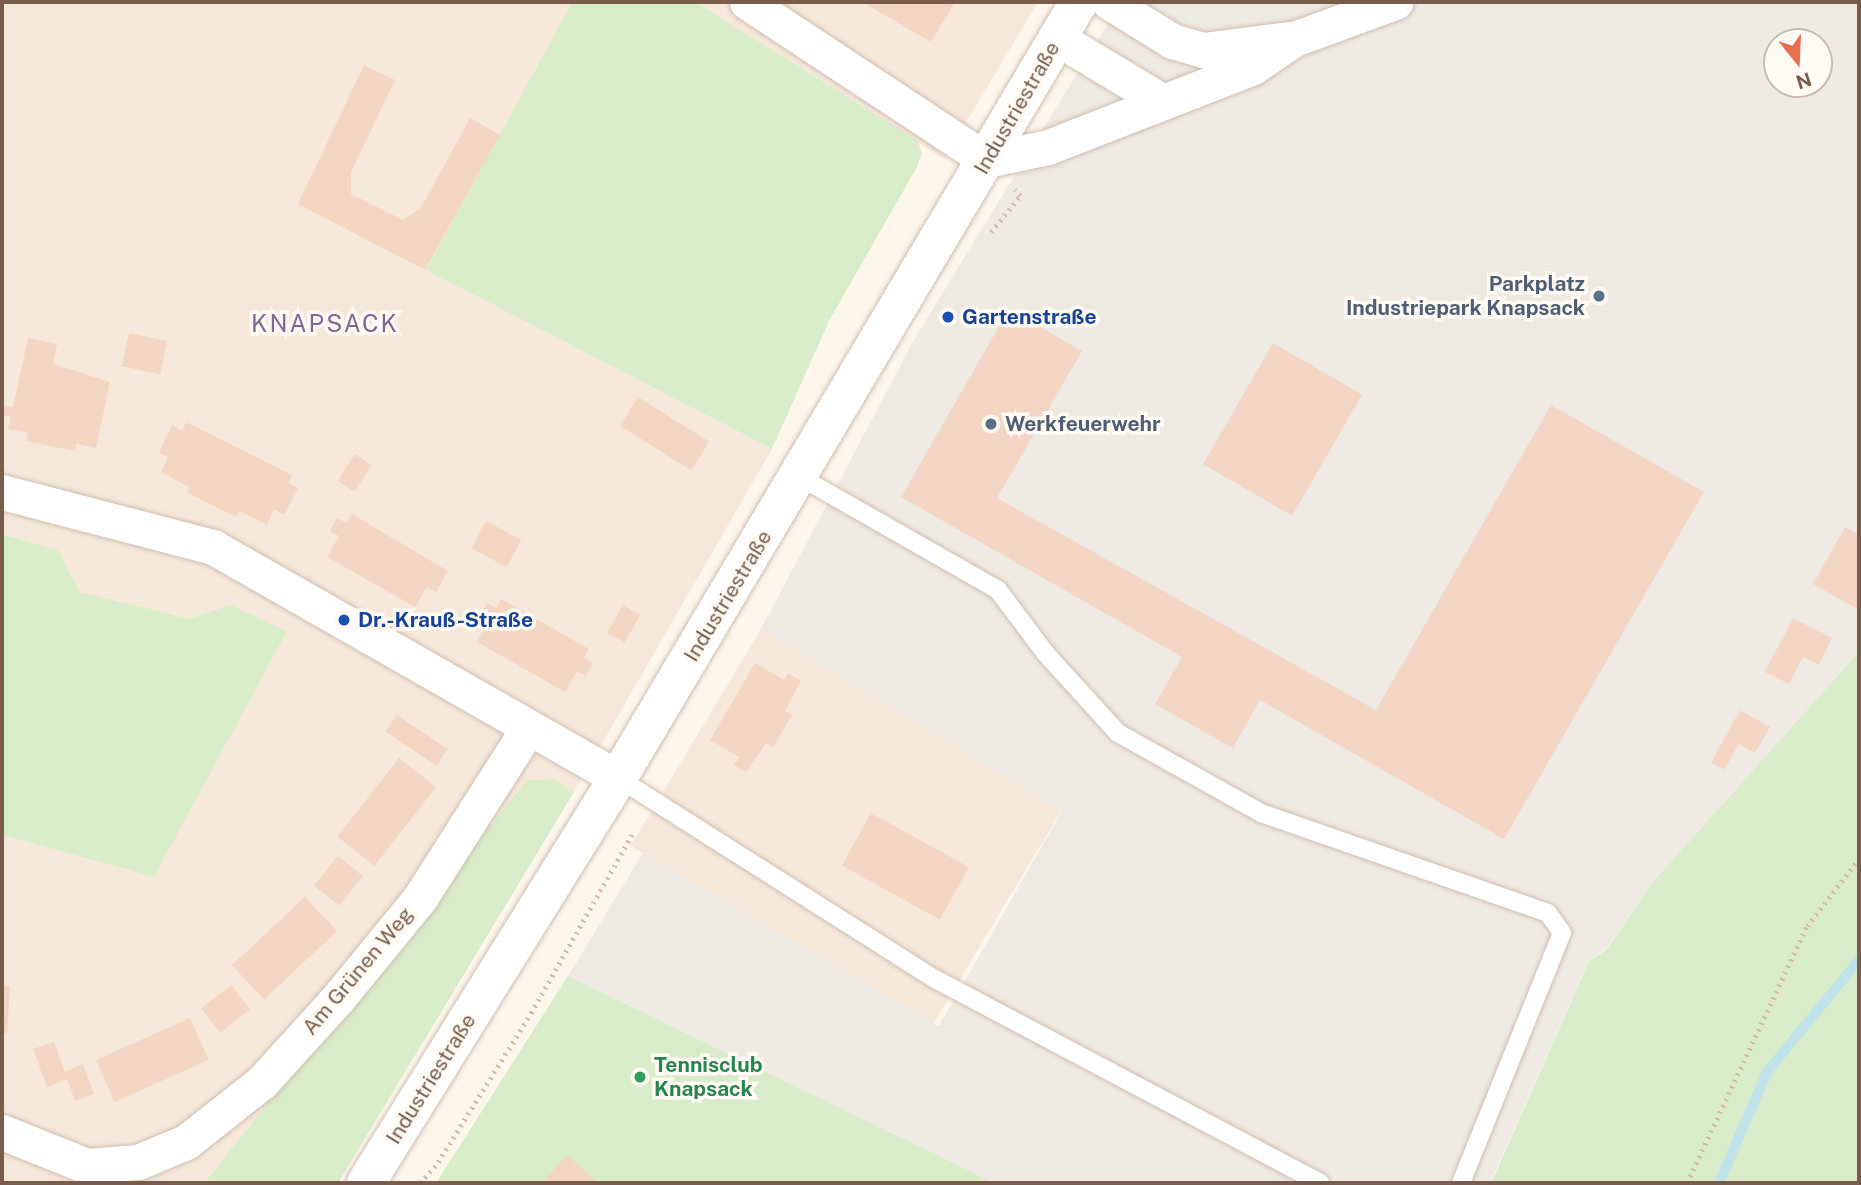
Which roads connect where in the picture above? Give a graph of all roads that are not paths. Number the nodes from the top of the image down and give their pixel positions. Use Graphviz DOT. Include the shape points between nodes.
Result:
graph roads {
  1 [pos="747,2"];
  2 [pos="1079,2"];
  3 [pos="1109,2"];
  4 [pos="1395,2"];
  5 [pos="1057,38"];
  6 [pos="1294,39"];
  7 [pos="1163,102"];
  8 [pos="987,160"];
  9 [pos="800,477"];
  10 [pos="2,492"];
  11 [pos="527,730"];
  12 [pos="618,778"];
  13 [pos="2,1132"];
  14 [pos="138,1173"];
  15 [pos="366,1183"];
  16 [pos="1321,1183"];
  17 [pos="1461,1183"];
  1 -- 8 [label="street"];
  2 -- 5 [label="main road, Industriestraße"];
  3 -- 6 [label="street" via="1172,41 1203,50"];
  4 -- 6 [label="street"];
  5 -- 7 [label="street"];
  5 -- 8 [label="main road, Industriestraße"];
  6 -- 7 [label="street" via="1253,67"];
  7 -- 8 [label="street" via="1048,147"];
  8 -- 9 [label="main road, Industriestraße"];
  9 -- 12 [label="main road, Industriestraße"];
  9 -- 17 [label="lane" via="998,590 1046,654 1118,733 1261,813 1548,913 1562,933"];
  10 -- 11 [label="street" via="213,547"];
  11 -- 12 [label="street"];
  11 -- 14 [label="street, Am Grünen Weg" via="420,898 331,1006 262,1082"];
  12 -- 15 [label="main road, Industriestraße"];
  12 -- 16 [label="lane" via="935,979"];
  13 -- 14 [label="street, Am Grünen Weg" via="87,1166"];
}
